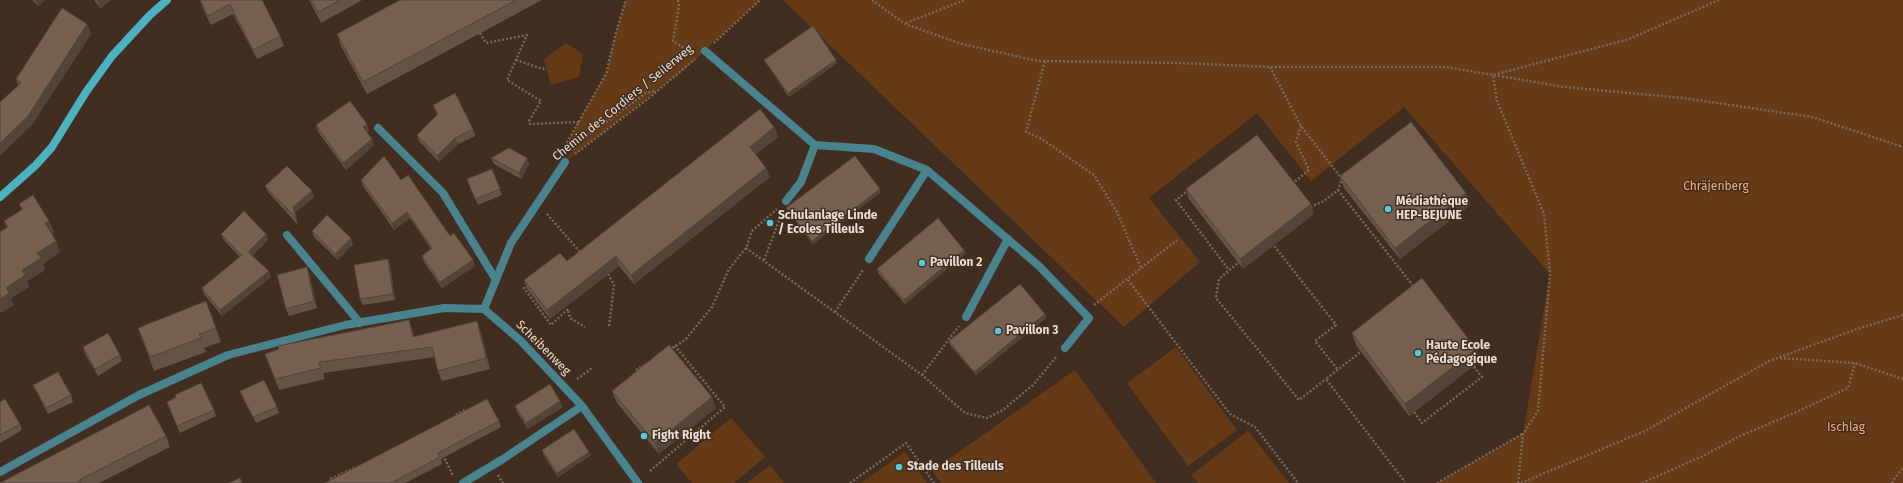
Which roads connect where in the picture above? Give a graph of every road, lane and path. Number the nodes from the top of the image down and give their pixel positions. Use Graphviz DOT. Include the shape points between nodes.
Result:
graph roads {
  1 [pos="166,0"];
  2 [pos="626,0"];
  3 [pos="678,0"];
  4 [pos="760,0"];
  5 [pos="872,0"];
  6 [pos="965,0"];
  7 [pos="1719,0"];
  8 [pos="905,24"];
  9 [pos="480,33"];
  10 [pos="705,51"];
  11 [pos="516,60"];
  12 [pos="1045,61"];
  13 [pos="546,66"];
  14 [pos="1270,66"];
  15 [pos="1493,75"];
  16 [pos="657,91"];
  17 [pos="580,122"];
  18 [pos="1301,126"];
  19 [pos="378,128"];
  20 [pos="580,141"];
  21 [pos="815,145"];
  22 [pos="1903,147"];
  23 [pos="565,162"];
  24 [pos="927,170"];
  25 [pos="1195,185"];
  26 [pos="1286,188"];
  27 [pos="1338,190"];
  28 [pos="0,197"];
  29 [pos="786,201"];
  30 [pos="537,203"];
  31 [pos="1303,210"];
  32 [pos="287,234"];
  33 [pos="1268,238"];
  34 [pos="1008,239"];
  35 [pos="1177,240"];
  36 [pos="746,248"];
  37 [pos="581,253"];
  38 [pos="1246,256"];
  39 [pos="869,259"];
  40 [pos="764,261"];
  41 [pos="1141,268"];
  42 [pos="1229,270"];
  43 [pos="608,274"];
  44 [pos="496,280"];
  45 [pos="1128,280"];
  46 [pos="855,282"];
  47 [pos="530,284"];
  48 [pos="1418,292"];
  49 [pos="484,309"];
  50 [pos="835,312"];
  51 [pos="1083,312"];
  52 [pos="1903,315"];
  53 [pos="966,317"];
  54 [pos="360,323"];
  55 [pos="585,327"];
  56 [pos="609,327"];
  57 [pos="675,346"];
  58 [pos="1367,347"];
  59 [pos="1065,348"];
  60 [pos="662,354"];
  61 [pos="1468,358"];
  62 [pos="1778,358"];
  63 [pos="649,362"];
  64 [pos="1855,363"];
  65 [pos="592,368"];
  66 [pos="636,370"];
  67 [pos="1338,370"];
  68 [pos="922,375"];
  69 [pos="577,379"];
  70 [pos="1326,379"];
  71 [pos="1903,379"];
  72 [pos="1408,404"];
  73 [pos="582,406"];
  74 [pos="465,410"];
  75 [pos="454,416"];
  76 [pos="1523,434"];
  77 [pos="440,449"];
  78 [pos="356,467"];
  79 [pos="1903,468"];
  80 [pos="650,471"];
  81 [pos="0,472"];
  82 [pos="1405,482"];
  83 [pos="332,483"];
  84 [pos="456,483"];
  85 [pos="463,483"];
  86 [pos="638,483"];
  87 [pos="850,483"];
  88 [pos="934,483"];
  89 [pos="1298,483"];
  90 [pos="1437,483"];
  91 [pos="1520,483"];
  92 [pos="1642,483"];
  93 [pos="1892,483"];
  1 -- 28 [label="main road" via="112,56 82,97 52,147"];
  2 -- 17 [label="path" via="606,74"];
  3 -- 16 [label="path, Chemin des Cordiers / Seilerweg" via="673,41 698,58"];
  4 -- 10 [label="path, Chemin des Cordiers / Seilerweg"];
  5 -- 8 [label="path"];
  6 -- 8 [label="path"];
  7 -- 15 [label="path" via="1629,39"];
  8 -- 12 [label="path" via="962,44"];
  9 -- 11 [label="path" via="486,43 527,35"];
  10 -- 21 [label="street"];
  11 -- 13 [label="path" via="543,69"];
  11 -- 17 [label="path" via="507,80 542,101 528,121 530,124"];
  12 -- 14 [label="path"];
  12 -- 41 [label="path" via="1026,132 1040,138 1094,175 1117,212"];
  14 -- 15 [label="path" via="1446,66"];
  14 -- 18 [label="path"];
  15 -- 22 [label="path" via="1565,87 1683,98 1812,117"];
  15 -- 76 [label="path" via="1497,102 1544,214 1550,274 1538,411"];
  16 -- 20 [label="path" via="646,93"];
  16 -- 23 [label="path, Chemin des Cordiers / Seilerweg"];
  17 -- 20 [label="path" via="565,146"];
  18 -- 26 [label="path" via="1296,142 1308,170"];
  18 -- 27 [label="path" via="1342,179"];
  19 -- 44 [label="street" via="443,194"];
  20 -- 23 [label="path"];
  21 -- 24 [label="street" via="874,149"];
  21 -- 29 [label="street" via="802,182"];
  23 -- 30 [label="street, Chemin des Cordiers / Seilerweg"];
  24 -- 34 [label="street"];
  24 -- 39 [label="street"];
  25 -- 42 [label="path" via="1176,200"];
  27 -- 31 [label="path" via="1324,201"];
  27 -- 48 [label="path"];
  29 -- 36 [label="path" via="752,230"];
  29 -- 40 [label="path"];
  30 -- 37 [label="path"];
  30 -- 44 [label="street, Chemin des Cordiers / Seilerweg" via="511,243"];
  32 -- 54 [label="street"];
  33 -- 67 [label="path" via="1336,325 1315,341"];
  34 -- 51 [label="street" via="1039,266"];
  34 -- 53 [label="street"];
  35 -- 41 [label="path"];
  36 -- 40 [label="path"];
  36 -- 57 [label="path" via="729,270 712,308 685,340"];
  38 -- 42 [label="path"];
  40 -- 50 [label="path"];
  41 -- 45 [label="path"];
  42 -- 70 [label="path" via="1219,279 1216,298 1299,400"];
  43 -- 56 [label="path" via="614,285"];
  44 -- 49 [label="street, Chemin des Cordiers / Seilerweg"];
  45 -- 51 [label="path"];
  45 -- 89 [label="path" via="1230,414 1255,427"];
  46 -- 50 [label="path"];
  47 -- 55 [label="path" via="524,288 551,325 568,309 570,318"];
  49 -- 54 [label="street" via="444,308"];
  49 -- 73 [label="street, Scheibenweg" via="521,341"];
  50 -- 68 [label="path"];
  51 -- 59 [label="street" via="1089,318"];
  52 -- 62 [label="path"];
  53 -- 68 [label="path"];
  54 -- 81 [label="street" via="228,355 139,395"];
  57 -- 60 [label="path"];
  57 -- 80 [label="path" via="725,407"];
  58 -- 67 [label="path"];
  59 -- 68 [label="path" via="1033,385 1002,410 987,418 966,413"];
  61 -- 72 [label="path" via="1482,377 1422,423"];
  62 -- 64 [label="path"];
  62 -- 91 [label="path" via="1768,360 1645,431"];
  63 -- 66 [label="path"];
  64 -- 71 [label="path"];
  64 -- 92 [label="path" via="1848,388"];
  65 -- 69 [label="path"];
  67 -- 70 [label="path"];
  70 -- 82 [label="path"];
  73 -- 85 [label="street"];
  73 -- 86 [label="street, Scheibenweg"];
  74 -- 75 [label="path"];
  76 -- 90 [label="path"];
  76 -- 91 [label="path"];
  77 -- 84 [label="path"];
  78 -- 83 [label="path" via="331,479"];
  79 -- 93 [label="path"];
  87 -- 88 [label="path" via="906,443"];
}
